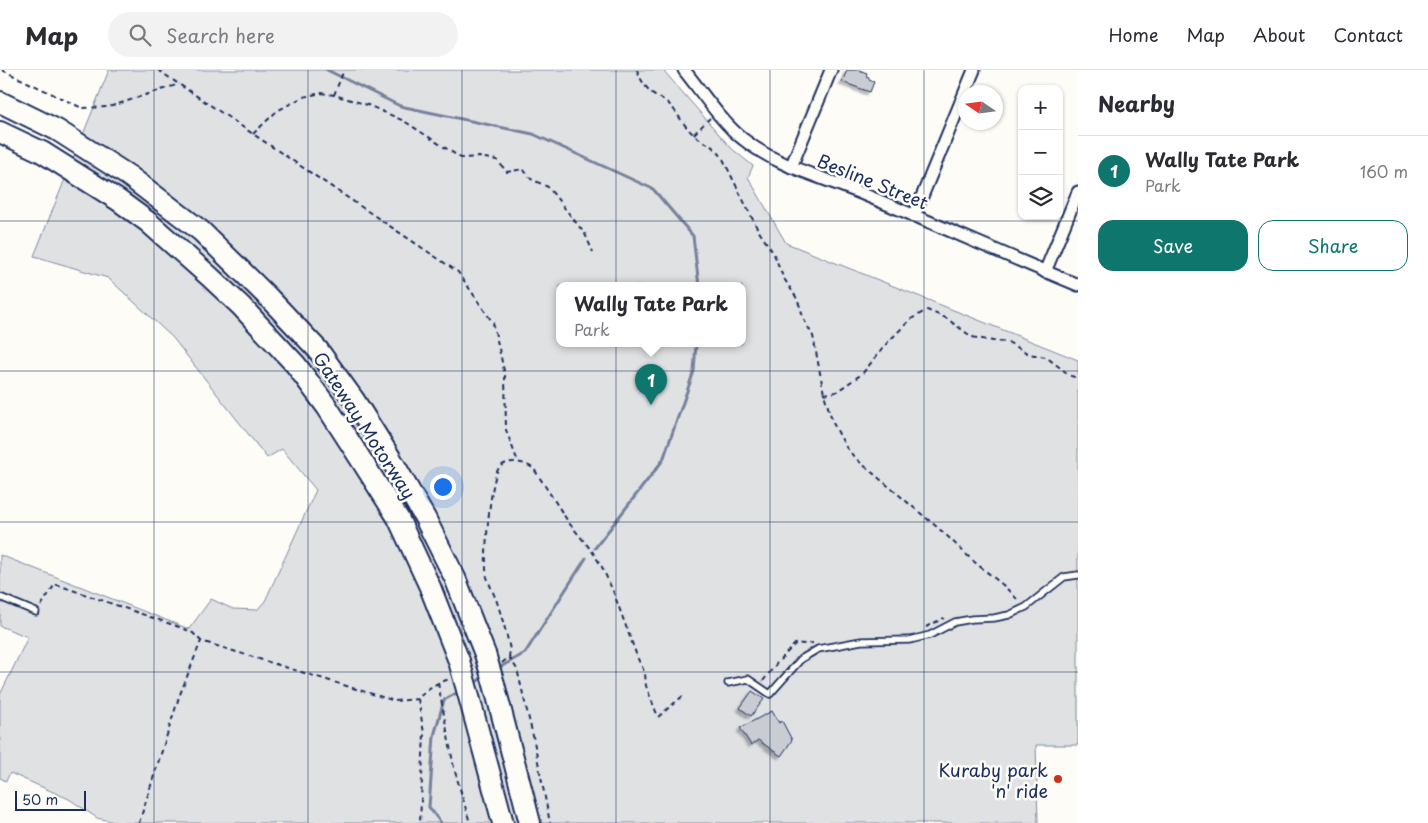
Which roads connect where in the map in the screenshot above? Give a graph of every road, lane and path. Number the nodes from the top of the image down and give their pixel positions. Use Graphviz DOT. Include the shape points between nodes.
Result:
graph roads {
  1 [pos="2,70"];
  2 [pos="158,70"];
  3 [pos="344,70"];
  4 [pos="637,70"];
  5 [pos="684,70"];
  6 [pos="831,70"];
  7 [pos="974,70"];
  8 [pos="179,84"];
  9 [pos="334,95"];
  10 [pos="0,102"];
  11 [pos="717,110"];
  12 [pos="0,132"];
  13 [pos="253,134"];
  14 [pos="694,134"];
  15 [pos="791,167"];
  16 [pos="1078,192"];
  17 [pos="914,216"];
  18 [pos="592,252"];
  19 [pos="1045,272"];
  20 [pos="1078,285"];
  21 [pos="1078,378"];
  22 [pos="824,394"];
  23 [pos="518,462"];
  24 [pos="1078,575"];
  25 [pos="0,597"];
  26 [pos="1015,604"];
  27 [pos="36,612"];
  28 [pos="950,617"];
  29 [pos="922,630"];
  30 [pos="201,641"];
  31 [pos="812,643"];
  32 [pos="509,657"];
  33 [pos="491,668"];
  34 [pos="458,669"];
  35 [pos="438,683"];
  36 [pos="728,683"];
  37 [pos="759,686"];
  38 [pos="685,694"];
  39 [pos="418,699"];
  40 [pos="140,823"];
  41 [pos="420,823"];
  42 [pos="470,823"];
  43 [pos="503,823"];
  44 [pos="530,823"];
  45 [pos="550,823"];
  1 -- 8 [label="path" via="82,108 109,107"];
  2 -- 8 [label="path"];
  3 -- 9 [label="path"];
  4 -- 14 [label="path" via="651,93 668,103"];
  5 -- 11 [label="street, Besline Street"];
  6 -- 15 [label="street"];
  7 -- 17 [label="street"];
  8 -- 13 [label="path"];
  9 -- 13 [label="path" via="302,97 277,111"];
  9 -- 18 [label="path" via="368,105 404,122 461,158 497,160 507,172 523,169 532,179 548,187 585,234"];
  10 -- 33 [label="highway, Gateway Motorway" via="57,130 129,176 201,231 318,350 354,400 425,518 455,578"];
  11 -- 14 [label="path"];
  11 -- 15 [label="street, Besline Street" via="743,140"];
  12 -- 34 [label="highway, Gateway Motorway" via="42,152 148,222 241,306 296,365 398,518 430,587"];
  13 -- 23 [label="path" via="458,272 493,323 505,375 506,430"];
  14 -- 22 [label="path" via="722,157 758,230 774,254 813,336"];
  15 -- 17 [label="street, Besline Street"];
  16 -- 19 [label="street"];
  17 -- 19 [label="street, Besline Street"];
  19 -- 20 [label="street, Besline Street"];
  21 -- 22 [label="path" via="1046,357 1029,354 1008,342 972,337 946,318 927,310 911,319 862,374 836,392"];
  22 -- 26 [label="path" via="833,423 855,458 1004,585 1020,602"];
  23 -- 32 [label="path" via="500,468 494,478 486,565 507,635"];
  23 -- 38 [label="path" via="534,469 568,523 602,567 645,673 646,686 658,717"];
  24 -- 37 [label="lane" via="1064,577 1026,607 1009,614 955,622 930,635 910,640 861,640 818,649 801,659 770,694"];
  25 -- 27 [label="lane"];
  27 -- 30 [label="path" via="55,584 182,628"];
  28 -- 29 [label="path"];
  30 -- 39 [label="path" via="395,701"];
  30 -- 40 [label="path" via="179,697"];
  31 -- 37 [label="path" via="796,643"];
  32 -- 33 [label="path"];
  32 -- 45 [label="path" via="517,669"];
  33 -- 44 [label="highway, Gateway Motorway"];
  34 -- 35 [label="path"];
  34 -- 43 [label="highway, Gateway Motorway, bridge" via="468,694"];
  35 -- 39 [label="path" via="425,690"];
  35 -- 42 [label="path" via="454,768"];
  36 -- 37 [label="lane" via="748,679"];
  39 -- 41 [label="path" via="424,733"];
}
